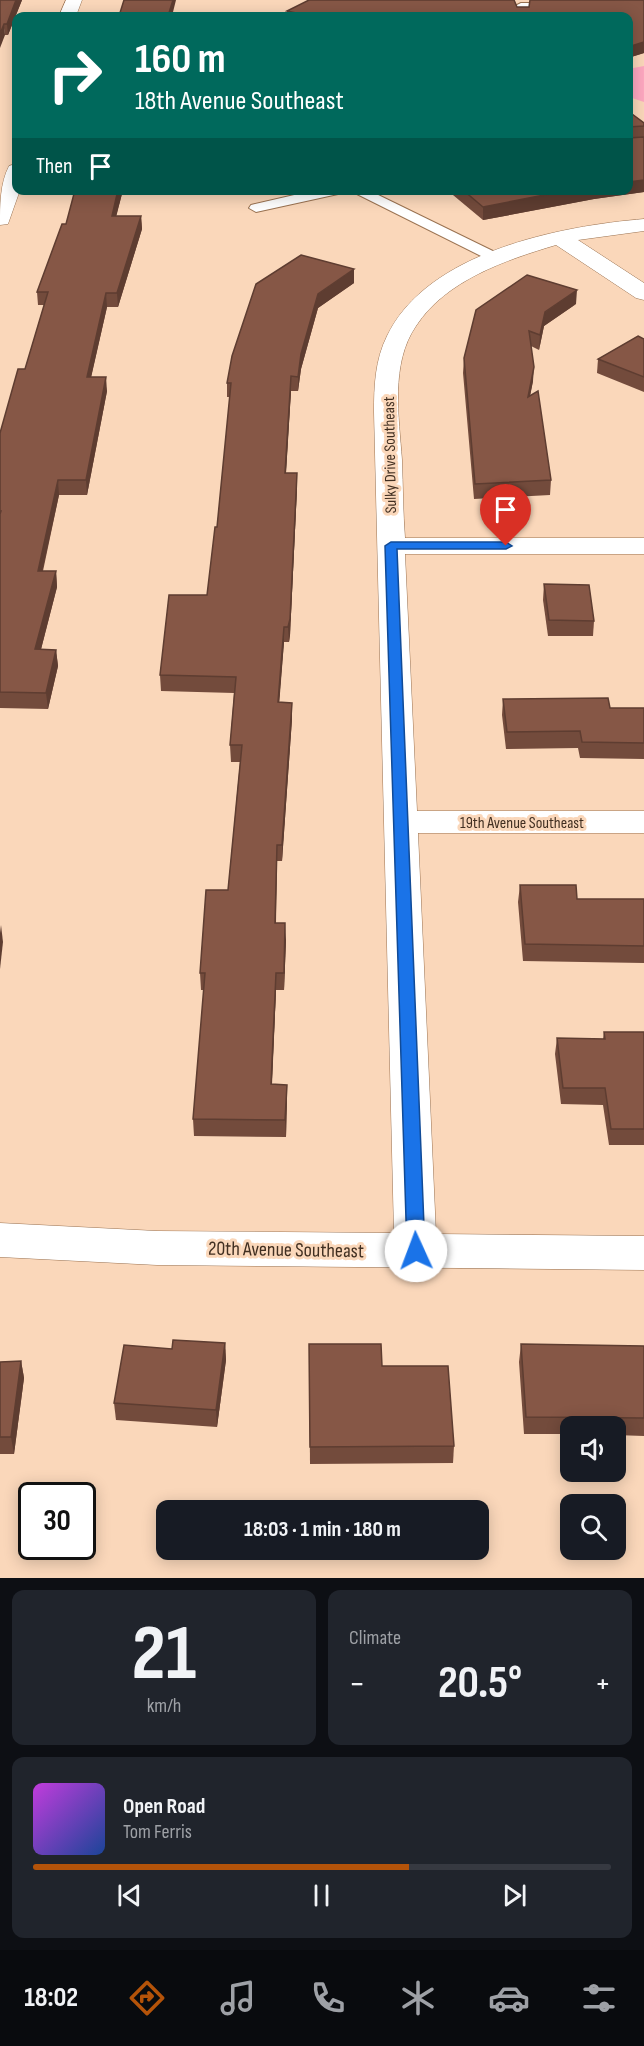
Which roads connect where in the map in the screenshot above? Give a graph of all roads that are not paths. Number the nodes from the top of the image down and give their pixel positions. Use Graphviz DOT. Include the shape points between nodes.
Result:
graph roads {
  1 [pos="576,6"];
  2 [pos="518,9"];
  3 [pos="12,182"];
  4 [pos="315,195"];
  5 [pos="366,195"];
  6 [pos="256,208"];
  7 [pos="0,219"];
  8 [pos="644,225"];
  9 [pos="561,239"];
  10 [pos="496,258"];
  11 [pos="644,293"];
  12 [pos="391,546"];
  13 [pos="644,546"];
  14 [pos="400,822"];
  15 [pos="644,822"];
  16 [pos="0,1240"];
  17 [pos="416,1251"];
  18 [pos="644,1253"];
  1 -- 2 [label="lane"];
  3 -- 7 [label="street"];
  4 -- 6 [label="lane"];
  5 -- 10 [label="lane"];
  8 -- 9 [label="street, Sulky Drive Southeast" via="613,226"];
  9 -- 10 [label="street, Sulky Drive Southeast"];
  9 -- 11 [label="street"];
  10 -- 12 [label="street, Sulky Drive Southeast" via="425,299 406,322 392,349 387,380"];
  12 -- 13 [label="street"];
  12 -- 14 [label="street, Sulky Drive Southeast"];
  14 -- 15 [label="street, 19th Avenue Southeast"];
  14 -- 17 [label="street, Sulky Drive Southeast"];
  16 -- 17 [label="street, 20th Avenue Southeast" via="157,1248"];
  17 -- 18 [label="street, 20th Avenue Southeast"];
}
